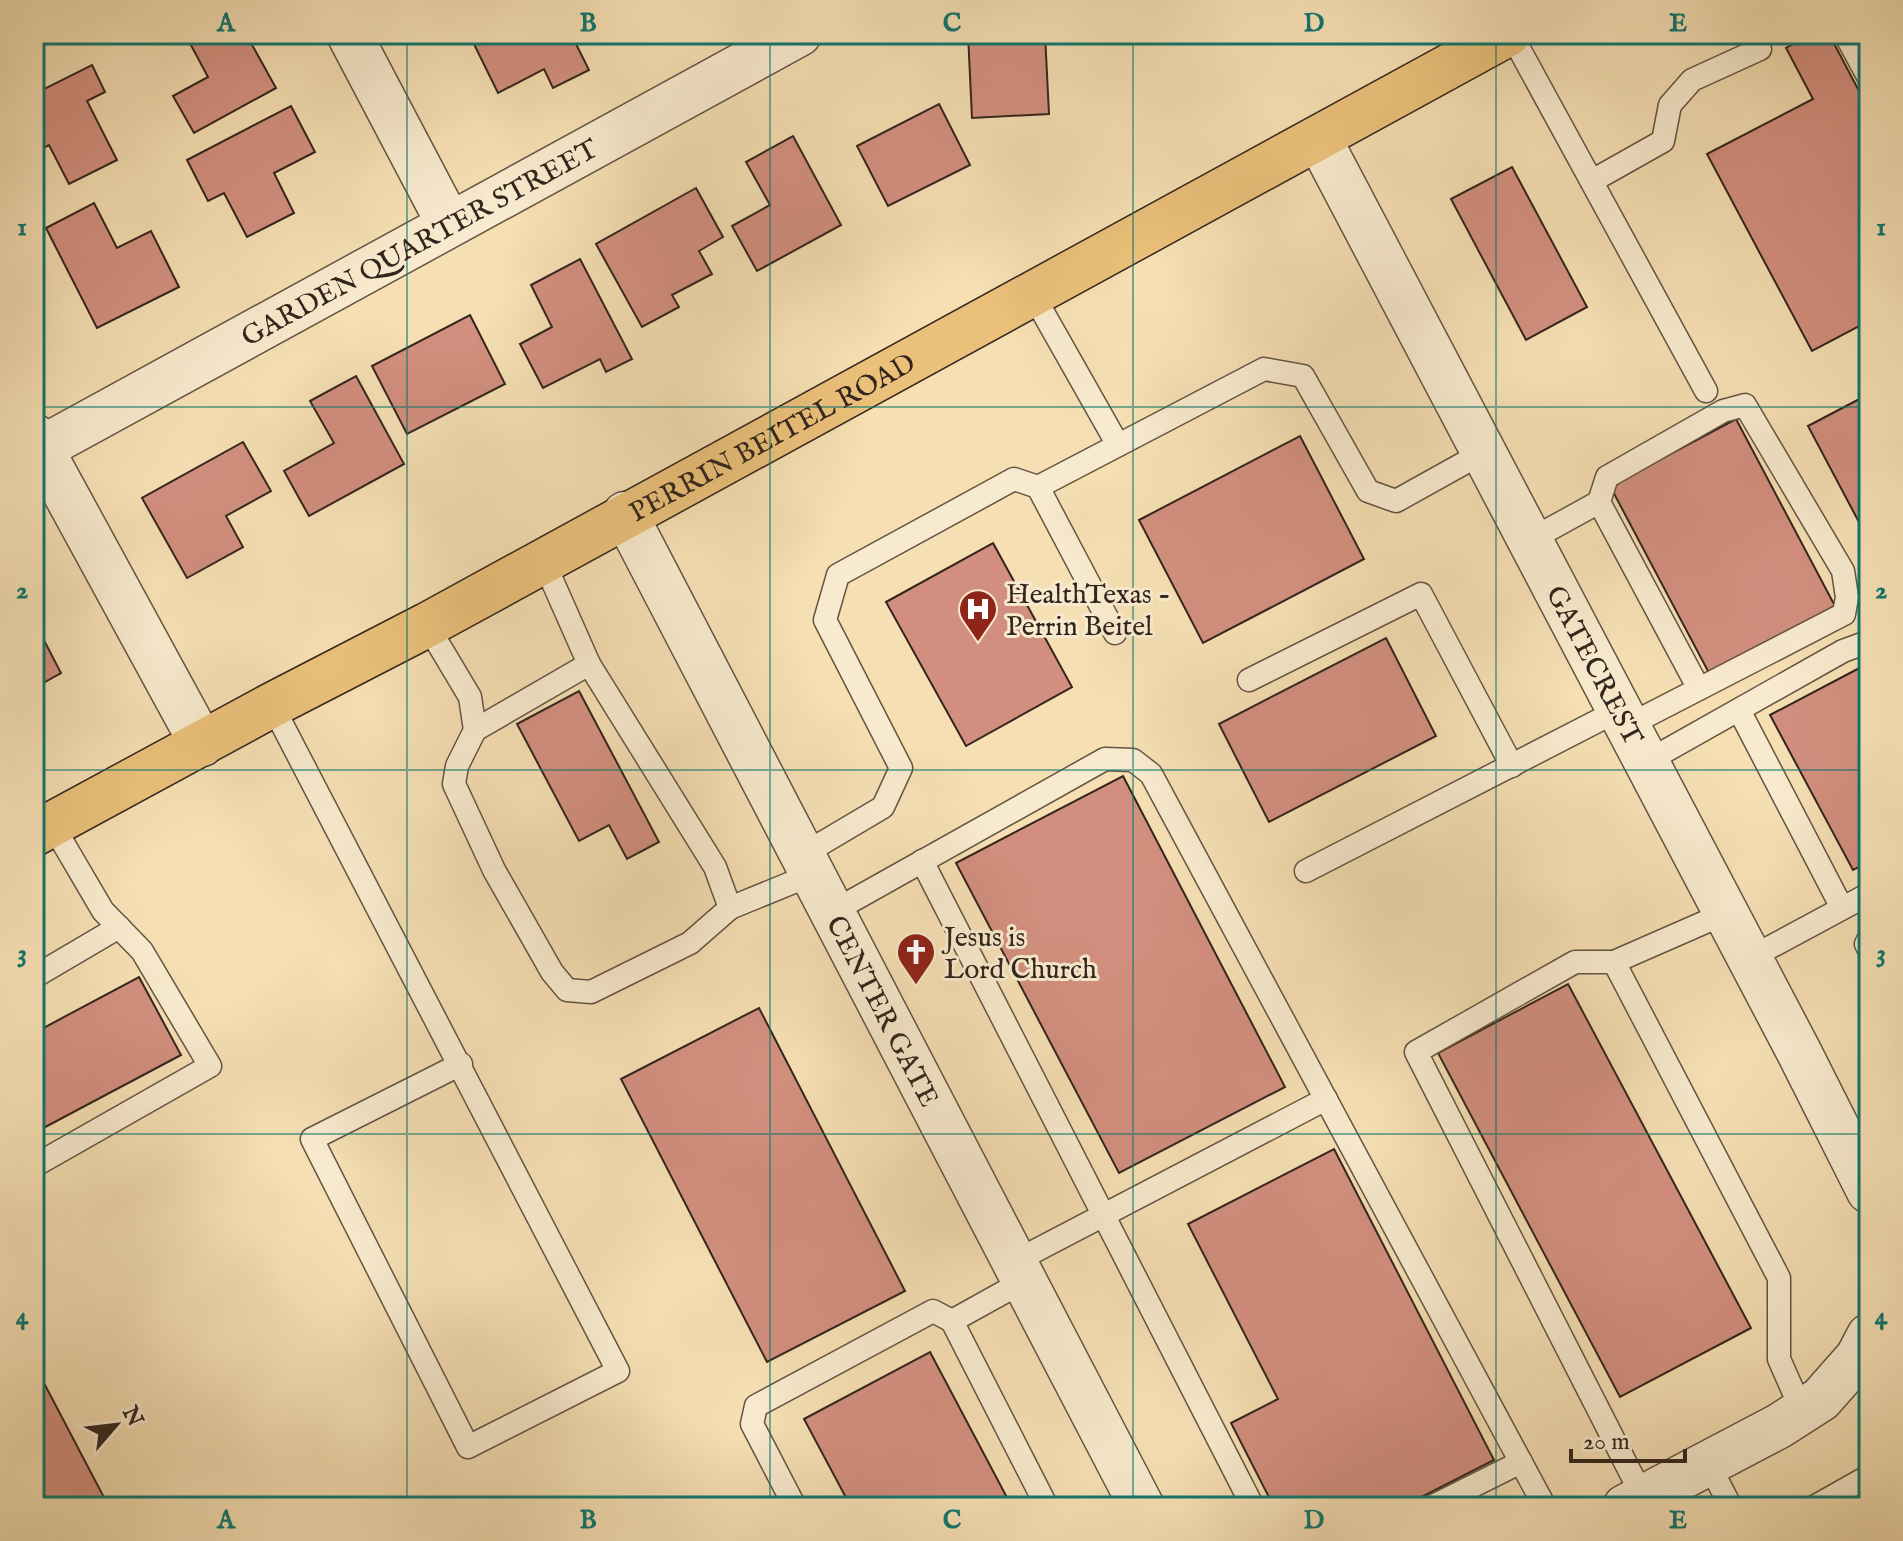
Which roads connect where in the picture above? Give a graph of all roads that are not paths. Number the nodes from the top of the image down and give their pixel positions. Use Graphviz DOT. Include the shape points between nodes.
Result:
graph roads {
  1 [pos="349,34"];
  2 [pos="799,34"];
  3 [pos="1510,34"];
  4 [pos="1751,34"];
  5 [pos="1845,34"];
  6 [pos="1869,78"];
  7 [pos="1319,139"];
  8 [pos="1592,181"];
  9 [pos="449,224"];
  10 [pos="1032,293"];
  11 [pos="1706,391"];
  12 [pos="37,442"];
  13 [pos="1118,445"];
  14 [pos="1484,452"];
  15 [pos="1038,487"];
  16 [pos="1599,502"];
  17 [pos="625,514"];
  18 [pos="1530,540"];
  19 [pos="543,560"];
  20 [pos="427,625"];
  21 [pos="1115,633"];
  22 [pos="1869,648"];
  23 [pos="589,664"];
  24 [pos="1249,680"];
  25 [pos="1699,689"];
  26 [pos="272,705"];
  27 [pos="1739,710"];
  28 [pos="475,730"];
  29 [pos="1631,733"];
  30 [pos="202,744"];
  31 [pos="1512,766"];
  32 [pos="43,829"];
  33 [pos="922,861"];
  34 [pos="1306,871"];
  35 [pos="815,880"];
  36 [pos="1869,894"];
  37 [pos="730,908"];
  38 [pos="1842,908"];
  39 [pos="1726,913"];
  40 [pos="119,927"];
  41 [pos="1869,938"];
  42 [pos="1869,950"];
  43 [pos="1750,958"];
  44 [pos="1614,962"];
  45 [pos="34,977"];
  46 [pos="461,1064"];
  47 [pos="1326,1099"];
  48 [pos="34,1166"];
  49 [pos="1869,1191"];
  50 [pos="1104,1215"];
  51 [pos="1019,1271"];
  52 [pos="943,1316"];
  53 [pos="1869,1336"];
  54 [pos="1802,1411"];
  55 [pos="1521,1462"];
  56 [pos="1708,1463"];
  57 [pos="1869,1476"];
  58 [pos="1639,1504"];
  59 [pos="795,1507"];
  60 [pos="1047,1507"];
  61 [pos="1142,1507"];
  62 [pos="1253,1507"];
  63 [pos="1431,1507"];
  64 [pos="1545,1507"];
  65 [pos="1731,1507"];
  66 [pos="1814,1507"];
  1 -- 9 [label="street"];
  2 -- 9 [label="street, GARDEN QUARTER STREET"];
  3 -- 7 [label="main road, PERRIN BEITEL ROAD"];
  3 -- 8 [label="lane"];
  4 -- 8 [label="lane" via="1760,49 1692,80 1670,105 1663,141"];
  5 -- 6 [label="lane"];
  7 -- 10 [label="main road, PERRIN BEITEL ROAD"];
  7 -- 14 [label="street, GATECREST"];
  8 -- 11 [label="lane"];
  9 -- 12 [label="street, GARDEN QUARTER STREET"];
  10 -- 13 [label="lane"];
  10 -- 17 [label="main road, PERRIN BEITEL ROAD"];
  12 -- 30 [label="street"];
  13 -- 14 [label="lane" via="1264,369 1303,376 1368,491 1396,501"];
  13 -- 15 [label="lane"];
  14 -- 18 [label="street, GATECREST"];
  15 -- 21 [label="lane"];
  15 -- 35 [label="lane" via="1014,479 838,575 825,620 901,768 883,807"];
  16 -- 18 [label="lane"];
  16 -- 25 [label="lane"];
  16 -- 25 [label="lane" via="1607,477 1723,411 1745,405 1843,571 1844,614"];
  17 -- 19 [label="main road, PERRIN BEITEL ROAD"];
  17 -- 35 [label="street, CENTER GATE"];
  18 -- 29 [label="street, GATECREST"];
  19 -- 20 [label="main road, PERRIN BEITEL ROAD"];
  19 -- 23 [label="lane"];
  20 -- 26 [label="main road, PERRIN BEITEL ROAD"];
  20 -- 28 [label="lane" via="470,697"];
  22 -- 27 [label="lane" via="1862,644 1843,651"];
  23 -- 28 [label="lane"];
  23 -- 37 [label="lane" via="715,867"];
  24 -- 31 [label="lane" via="1421,594"];
  25 -- 29 [label="lane"];
  26 -- 30 [label="main road, PERRIN BEITEL ROAD"];
  26 -- 46 [label="lane"];
  27 -- 29 [label="lane"];
  27 -- 38 [label="lane"];
  28 -- 37 [label="lane" via="454,784 494,870 567,990 591,992 690,943"];
  29 -- 31 [label="lane"];
  29 -- 39 [label="street, GATECREST"];
  30 -- 32 [label="main road, PERRIN BEITEL ROAD"];
  31 -- 34 [label="lane"];
  32 -- 40 [label="lane"];
  33 -- 35 [label="lane"];
  33 -- 47 [label="lane" via="1105,759 1133,760 1151,774"];
  33 -- 50 [label="lane"];
  35 -- 37 [label="lane"];
  35 -- 51 [label="street, CENTER GATE"];
  36 -- 38 [label="lane"];
  38 -- 43 [label="lane"];
  39 -- 43 [label="street, GATECREST"];
  39 -- 44 [label="lane"];
  40 -- 45 [label="lane"];
  40 -- 48 [label="lane" via="142,951 210,1066"];
  41 -- 42 [label="lane"];
  43 -- 49 [label="street, GATECREST"];
  44 -- 54 [label="lane" via="1779,1278 1779,1359"];
  44 -- 58 [label="lane" via="1575,962 1416,1052"];
  46 -- 46 [label="lane" via="618,1371 468,1447 312,1139"];
  47 -- 50 [label="lane"];
  47 -- 55 [label="lane"];
  50 -- 51 [label="lane"];
  50 -- 62 [label="lane"];
  51 -- 52 [label="lane"];
  51 -- 61 [label="street, CENTER GATE"];
  52 -- 59 [label="lane" via="756,1406 752,1424"];
  52 -- 60 [label="lane"];
  53 -- 54 [label="street" via="1838,1383"];
  54 -- 56 [label="street"];
  55 -- 63 [label="lane"];
  55 -- 64 [label="lane"];
  56 -- 58 [label="street"];
  56 -- 65 [label="lane"];
  57 -- 66 [label="lane"];
}
